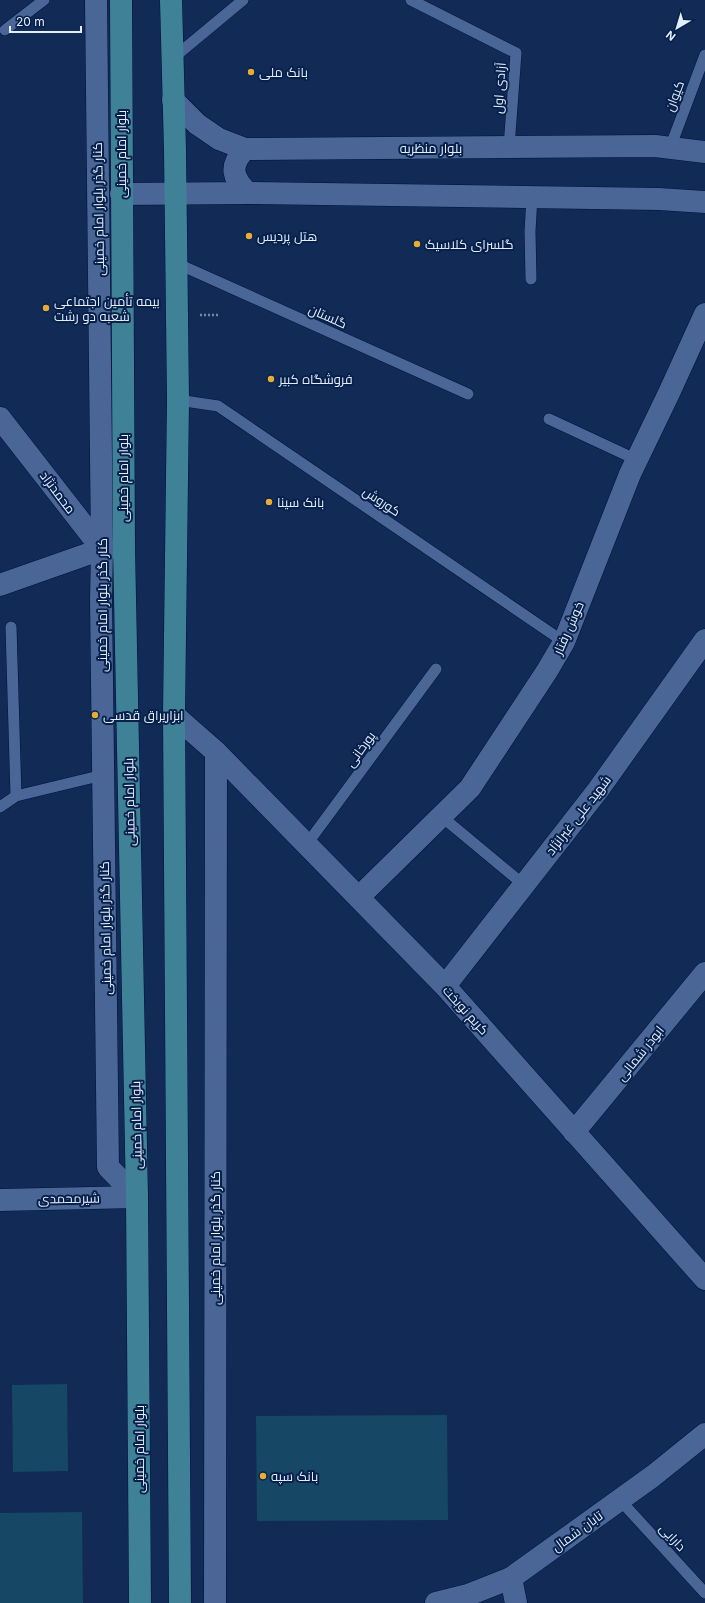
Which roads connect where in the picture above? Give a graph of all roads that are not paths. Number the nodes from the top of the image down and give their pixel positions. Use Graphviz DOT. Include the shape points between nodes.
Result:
graph roads {
  1 [pos="44,0"];
  2 [pos="96,0"];
  3 [pos="121,0"];
  4 [pos="171,0"];
  5 [pos="242,0"];
  6 [pos="410,0"];
  7 [pos="5,30"];
  8 [pos="705,55"];
  9 [pos="172,60"];
  10 [pos="173,100"];
  11 [pos="509,147"];
  12 [pos="670,148"];
  13 [pos="245,149"];
  14 [pos="705,152"];
  15 [pos="248,193"];
  16 [pos="121,194"];
  17 [pos="175,194"];
  18 [pos="532,197"];
  19 [pos="705,202"];
  20 [pos="176,263"];
  21 [pos="530,278"];
  22 [pos="705,314"];
  23 [pos="468,394"];
  24 [pos="178,400"];
  25 [pos="0,418"];
  26 [pos="549,419"];
  27 [pos="636,460"];
  28 [pos="124,548"];
  29 [pos="102,549"];
  30 [pos="0,585"];
  31 [pos="11,627"];
  32 [pos="705,640"];
  33 [pos="564,642"];
  34 [pos="436,669"];
  35 [pos="174,715"];
  36 [pos="216,752"];
  37 [pos="103,775"];
  38 [pos="16,796"];
  39 [pos="0,807"];
  40 [pos="441,816"];
  41 [pos="307,844"];
  42 [pos="524,885"];
  43 [pos="359,897"];
  44 [pos="705,973"];
  45 [pos="445,986"];
  46 [pos="574,1132"];
  47 [pos="137,1197"];
  48 [pos="0,1200"];
  49 [pos="705,1279"];
  50 [pos="705,1434"];
  51 [pos="620,1500"];
  52 [pos="511,1578"];
  53 [pos="705,1593"];
  54 [pos="140,1603"];
  55 [pos="180,1603"];
  56 [pos="215,1603"];
  57 [pos="436,1603"];
  58 [pos="516,1603"];
  1 -- 7 [label="lane"];
  2 -- 29 [label="street, کنار گذر بلوار امام خمینی"];
  3 -- 16 [label="main road, بلوار امام خمینی"];
  4 -- 9 [label="main road"];
  5 -- 9 [label="lane"];
  6 -- 11 [label="lane, آزادی اول" via="516,53"];
  8 -- 12 [label="lane, کیوان"];
  9 -- 10 [label="main road"];
  10 -- 13 [label="street, بلوار منظریه" via="197,124 219,139"];
  10 -- 17 [label="main road"];
  11 -- 12 [label="street, بلوار منظریه"];
  11 -- 13 [label="street, بلوار منظریه"];
  12 -- 14 [label="street, بلوار منظریه"];
  13 -- 15 [label="street" via="236,160 234,174"];
  15 -- 17 [label="street"];
  15 -- 18 [label="street"];
  16 -- 17 [label="street"];
  16 -- 28 [label="main road, بلوار امام خمینی"];
  17 -- 20 [label="main road"];
  18 -- 19 [label="street"];
  18 -- 21 [label="lane"];
  20 -- 23 [label="lane, گلستان"];
  20 -- 24 [label="main road"];
  22 -- 27 [label="street, خوش رفتار"];
  24 -- 33 [label="lane, کوروش" via="218,406"];
  24 -- 35 [label="main road"];
  25 -- 29 [label="street, محمدنژاد"];
  26 -- 27 [label="lane"];
  27 -- 33 [label="street, خوش رفتار"];
  28 -- 29 [label="street"];
  28 -- 47 [label="main road, بلوار امام خمینی"];
  29 -- 30 [label="street"];
  29 -- 37 [label="street, کنار گذر بلوار امام خمینی"];
  31 -- 38 [label="lane"];
  32 -- 42 [label="street, شهید علی غبرانژاد" via="598,790"];
  33 -- 40 [label="street, خوش رفتار" via="470,788"];
  34 -- 41 [label="lane, پورخانی"];
  35 -- 36 [label="street, کریم نوبخت"];
  35 -- 55 [label="main road"];
  36 -- 41 [label="street, کریم نوبخت"];
  36 -- 56 [label="street, کنار گذر بلوار امام خمینی"];
  37 -- 38 [label="lane"];
  37 -- 47 [label="street, کنار گذر بلوار امام خمینی" via="108,1168"];
  38 -- 39 [label="lane"];
  40 -- 42 [label="lane"];
  40 -- 43 [label="street, خوش رفتار"];
  41 -- 43 [label="street, کریم نوبخت"];
  42 -- 45 [label="street, شهید علی غبرانژاد"];
  43 -- 45 [label="street, کریم نوبخت"];
  44 -- 46 [label="street, ابوذر شمالی"];
  45 -- 46 [label="street, کریم نوبخت"];
  46 -- 49 [label="street, کریم نوبخت"];
  47 -- 48 [label="street, شیرمحمدی"];
  47 -- 54 [label="main road, بلوار امام خمینی"];
  50 -- 51 [label="street, تابان شمال"];
  51 -- 52 [label="street, تابان شمال"];
  51 -- 53 [label="lane, دارایی"];
  52 -- 57 [label="street, تابان شمال" via="468,1595"];
  52 -- 58 [label="street"];
}
